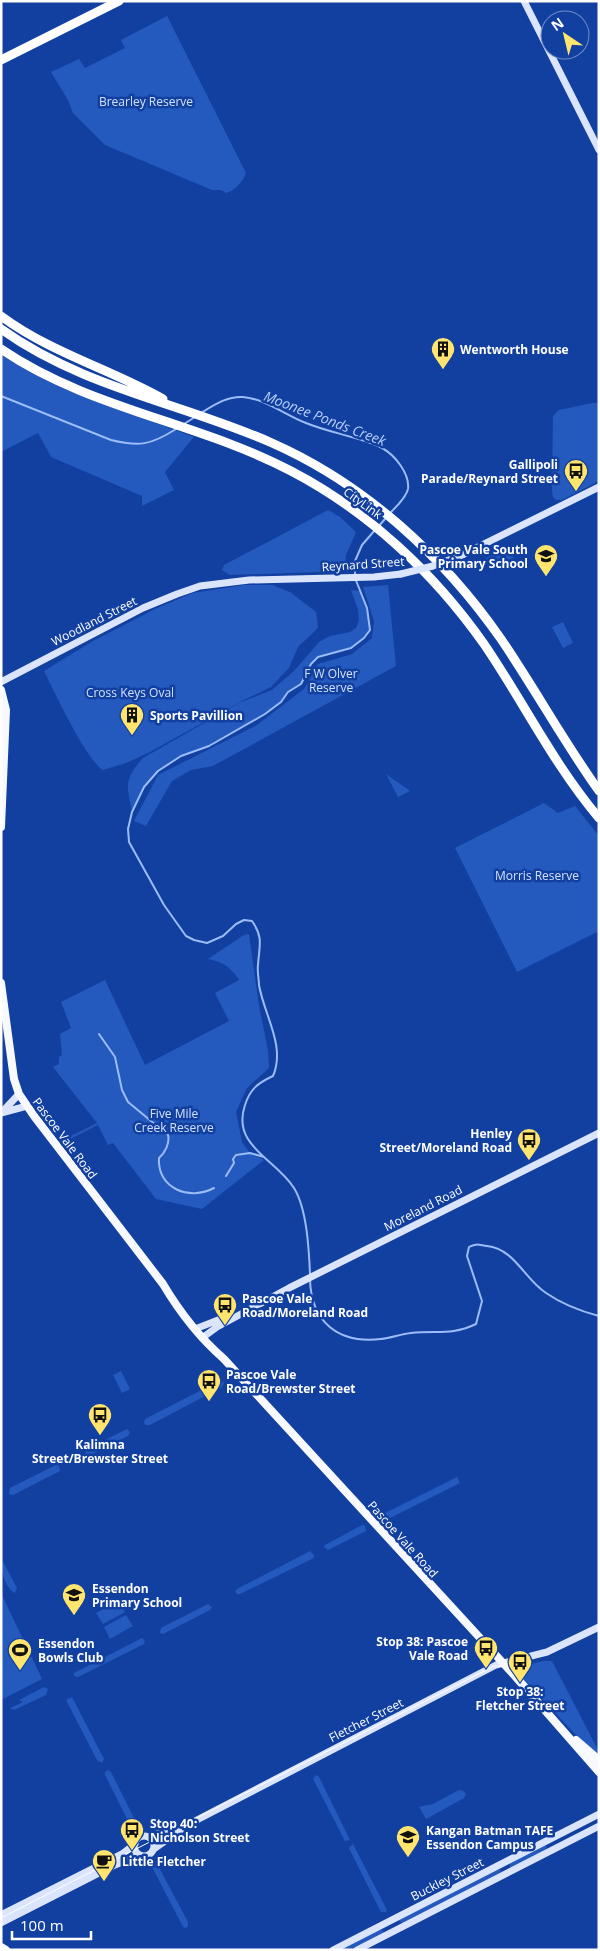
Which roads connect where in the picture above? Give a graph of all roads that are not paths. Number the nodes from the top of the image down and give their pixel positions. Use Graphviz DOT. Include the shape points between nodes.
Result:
graph roads {
  1 [pos="119,1"];
  2 [pos="524,1"];
  3 [pos="1,60"];
  4 [pos="599,150"];
  5 [pos="1,316"];
  6 [pos="1,330"];
  7 [pos="1,349"];
  8 [pos="181,409"];
  9 [pos="599,487"];
  10 [pos="200,586"];
  11 [pos="1,682"];
  12 [pos="1,690"];
  13 [pos="599,791"];
  14 [pos="599,818"];
  15 [pos="1,827"];
  16 [pos="1,983"];
  17 [pos="20,1094"];
  18 [pos="27,1106"];
  19 [pos="1,1112"];
  20 [pos="599,1133"];
  21 [pos="257,1305"];
  22 [pos="198,1328"];
  23 [pos="204,1336"];
  24 [pos="599,1627"];
  25 [pos="502,1663"];
  26 [pos="567,1733"];
  27 [pos="599,1760"];
  28 [pos="599,1772"];
  29 [pos="599,1814"];
  30 [pos="192,1822"];
  31 [pos="599,1826"];
  32 [pos="557,1836"];
  33 [pos="148,1837"];
  34 [pos="548,1840"];
  35 [pos="135,1844"];
  36 [pos="562,1845"];
  37 [pos="154,1849"];
  38 [pos="553,1850"];
  39 [pos="140,1855"];
  40 [pos="504,1863"];
  41 [pos="508,1873"];
  42 [pos="1,1915"];
  43 [pos="394,1919"];
  44 [pos="1,1923"];
  45 [pos="384,1924"];
  46 [pos="390,1933"];
  47 [pos="1,1947"];
  48 [pos="6,1950"];
  49 [pos="333,1950"];
  50 [pos="357,1950"];
  1 -- 3 [label="highway"];
  2 -- 4 [label="street"];
  5 -- 8 [label="highway" via="55,349 138,385"];
  6 -- 8 [label="highway, CityLink" via="71,370"];
  7 -- 14 [label="highway, CityLink" via="68,386 250,451 293,472 371,524 431,579 464,618 484,644 575,788"];
  8 -- 13 [label="highway, CityLink" via="247,432 300,456 352,488 420,543 483,614"];
  9 -- 10 [label="street, Reynard Street, bridge" via="462,555 401,574 249,580"];
  10 -- 11 [label="street, Woodland Street" via="143,608"];
  12 -- 15 [label="main road" via="6,710"];
  16 -- 17 [label="main road, Pascoe Vale Road" via="14,1079"];
  17 -- 18 [label="main road, Pascoe Vale Road"];
  17 -- 19 [label="street"];
  18 -- 19 [label="street"];
  18 -- 22 [label="main road, Pascoe Vale Road"];
  20 -- 21 [label="street, Moreland Road"];
  21 -- 22 [label="street, Moreland Road"];
  21 -- 23 [label="street, Moreland Road"];
  22 -- 23 [label="main road, Pascoe Vale Road"];
  23 -- 25 [label="main road, Pascoe Vale Road"];
  24 -- 25 [label="street, Fletcher Street" via="554,1650"];
  25 -- 26 [label="main road, Pascoe Vale Road"];
  25 -- 30 [label="street, Fletcher Street"];
  26 -- 27 [label="main road, Pascoe Vale Road"];
  26 -- 28 [label="main road, Pascoe Vale Road"];
  29 -- 32 [label="street, Buckley Street"];
  30 -- 33 [label="street, Fletcher Street"];
  30 -- 37 [label="street, Fletcher Street"];
  31 -- 36 [label="street, Buckley Street"];
  32 -- 34 [label="street, Buckley Street"];
  32 -- 36 [label="street"];
  33 -- 35 [label="street" via="140,1838"];
  33 -- 37 [label="street"];
  34 -- 38 [label="street"];
  34 -- 40 [label="street, Buckley Street"];
  35 -- 39 [label="street"];
  35 -- 42 [label="street" via="122,1854"];
  36 -- 38 [label="street, Buckley Street"];
  37 -- 39 [label="street" via="148,1855"];
  38 -- 41 [label="street, Buckley Street"];
  39 -- 44 [label="street"];
  40 -- 41 [label="street"];
  40 -- 43 [label="street, Buckley Street"];
  41 -- 46 [label="street, Buckley Street"];
  43 -- 45 [label="street, Buckley Street"];
  43 -- 46 [label="street"];
  45 -- 46 [label="street"];
  45 -- 49 [label="street, Buckley Street"];
  46 -- 50 [label="street, Buckley Street"];
  47 -- 48 [label="main road"];
}
